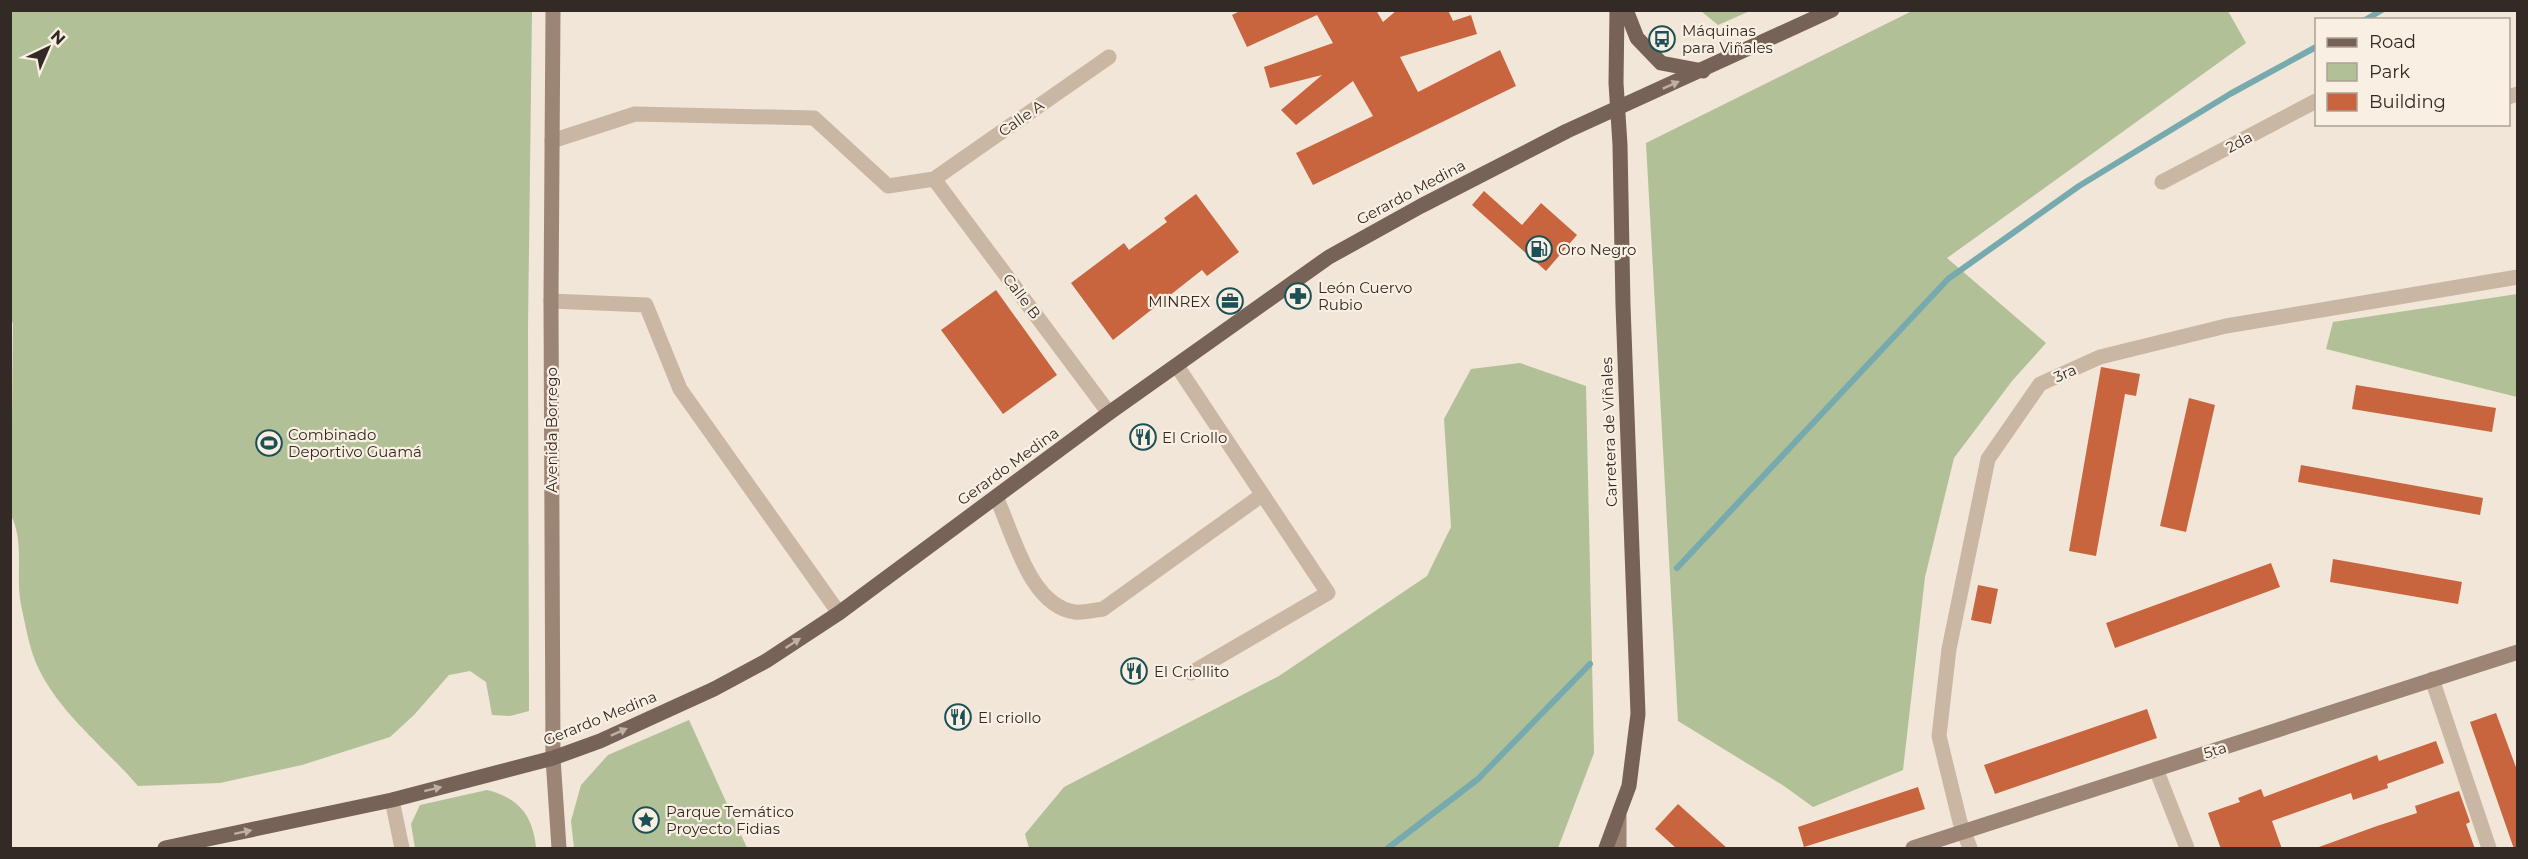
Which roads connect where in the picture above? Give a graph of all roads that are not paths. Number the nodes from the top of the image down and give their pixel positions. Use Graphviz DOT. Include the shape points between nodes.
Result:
graph roads {
  1 [pos="553,10"];
  2 [pos="1617,10"];
  3 [pos="1626,10"];
  4 [pos="1832,10"];
  5 [pos="1109,57"];
  6 [pos="1702,71"];
  7 [pos="2315,102"];
  8 [pos="1618,109"];
  9 [pos="552,141"];
  10 [pos="934,179"];
  11 [pos="2162,182"];
  12 [pos="2517,277"];
  13 [pos="550,301"];
  14 [pos="1177,366"];
  15 [pos="1109,413"];
  16 [pos="1263,495"];
  17 [pos="996,497"];
  18 [pos="839,613"];
  19 [pos="2517,652"];
  20 [pos="1191,673"];
  21 [pos="2432,679"];
  22 [pos="553,758"];
  23 [pos="2156,769"];
  24 [pos="392,800"];
  25 [pos="1619,813"];
  26 [pos="1964,832"];
  27 [pos="165,849"];
  28 [pos="402,849"];
  29 [pos="559,849"];
  30 [pos="1606,849"];
  31 [pos="1619,849"];
  32 [pos="1913,849"];
  33 [pos="1970,849"];
  34 [pos="2187,849"];
  35 [pos="2489,849"];
  1 -- 9 [label="main road, Avenida Borrego"];
  2 -- 8 [label="main road, Carretera de Viñales"];
  3 -- 6 [label="main road" via="1637,38 1661,63"];
  4 -- 6 [label="main road, Gerardo Medina"];
  5 -- 10 [label="street, Calle A"];
  8 -- 6 [label="main road, Gerardo Medina, one-way"];
  7 -- 11 [label="street, 2da"];
  8 -- 14 [label="main road, Gerardo Medina" via="1463,184 1329,257"];
  8 -- 25 [label="main road, Carretera de Viñales" via="1638,714 1629,786"];
  9 -- 10 [label="street" via="635,114 814,118 888,186"];
  9 -- 13 [label="main road, Avenida Borrego"];
  10 -- 15 [label="street, Calle B"];
  12 -- 26 [label="street, 3ra" via="2226,326 2100,357 2040,384 1988,459 1949,649 1939,736"];
  13 -- 18 [label="street" via="646,305 680,389"];
  13 -- 22 [label="main road, Avenida Borrego"];
  14 -- 15 [label="main road, Gerardo Medina"];
  14 -- 16 [label="street"];
  15 -- 17 [label="main road, Gerardo Medina"];
  16 -- 17 [label="street" via="1104,609 1074,612 1046,599 1020,560 1010,525"];
  16 -- 20 [label="street" via="1328,593"];
  17 -- 18 [label="main road, Gerardo Medina"];
  22 -- 18 [label="main road, Gerardo Medina, one-way" via="714,689 766,661"];
  19 -- 21 [label="main road, 5ta"];
  21 -- 23 [label="main road, 5ta"];
  21 -- 35 [label="street"];
  24 -- 22 [label="main road, Gerardo Medina, one-way"];
  22 -- 29 [label="main road, Avenida Borrego"];
  23 -- 26 [label="main road, 5ta"];
  23 -- 34 [label="street"];
  27 -- 24 [label="main road, Gerardo Medina, one-way"];
  24 -- 28 [label="street"];
  25 -- 30 [label="main road, Carretera de Viñales"];
  25 -- 31 [label="main road"];
  26 -- 32 [label="main road, 5ta"];
  26 -- 33 [label="street, 3ra"];
}
